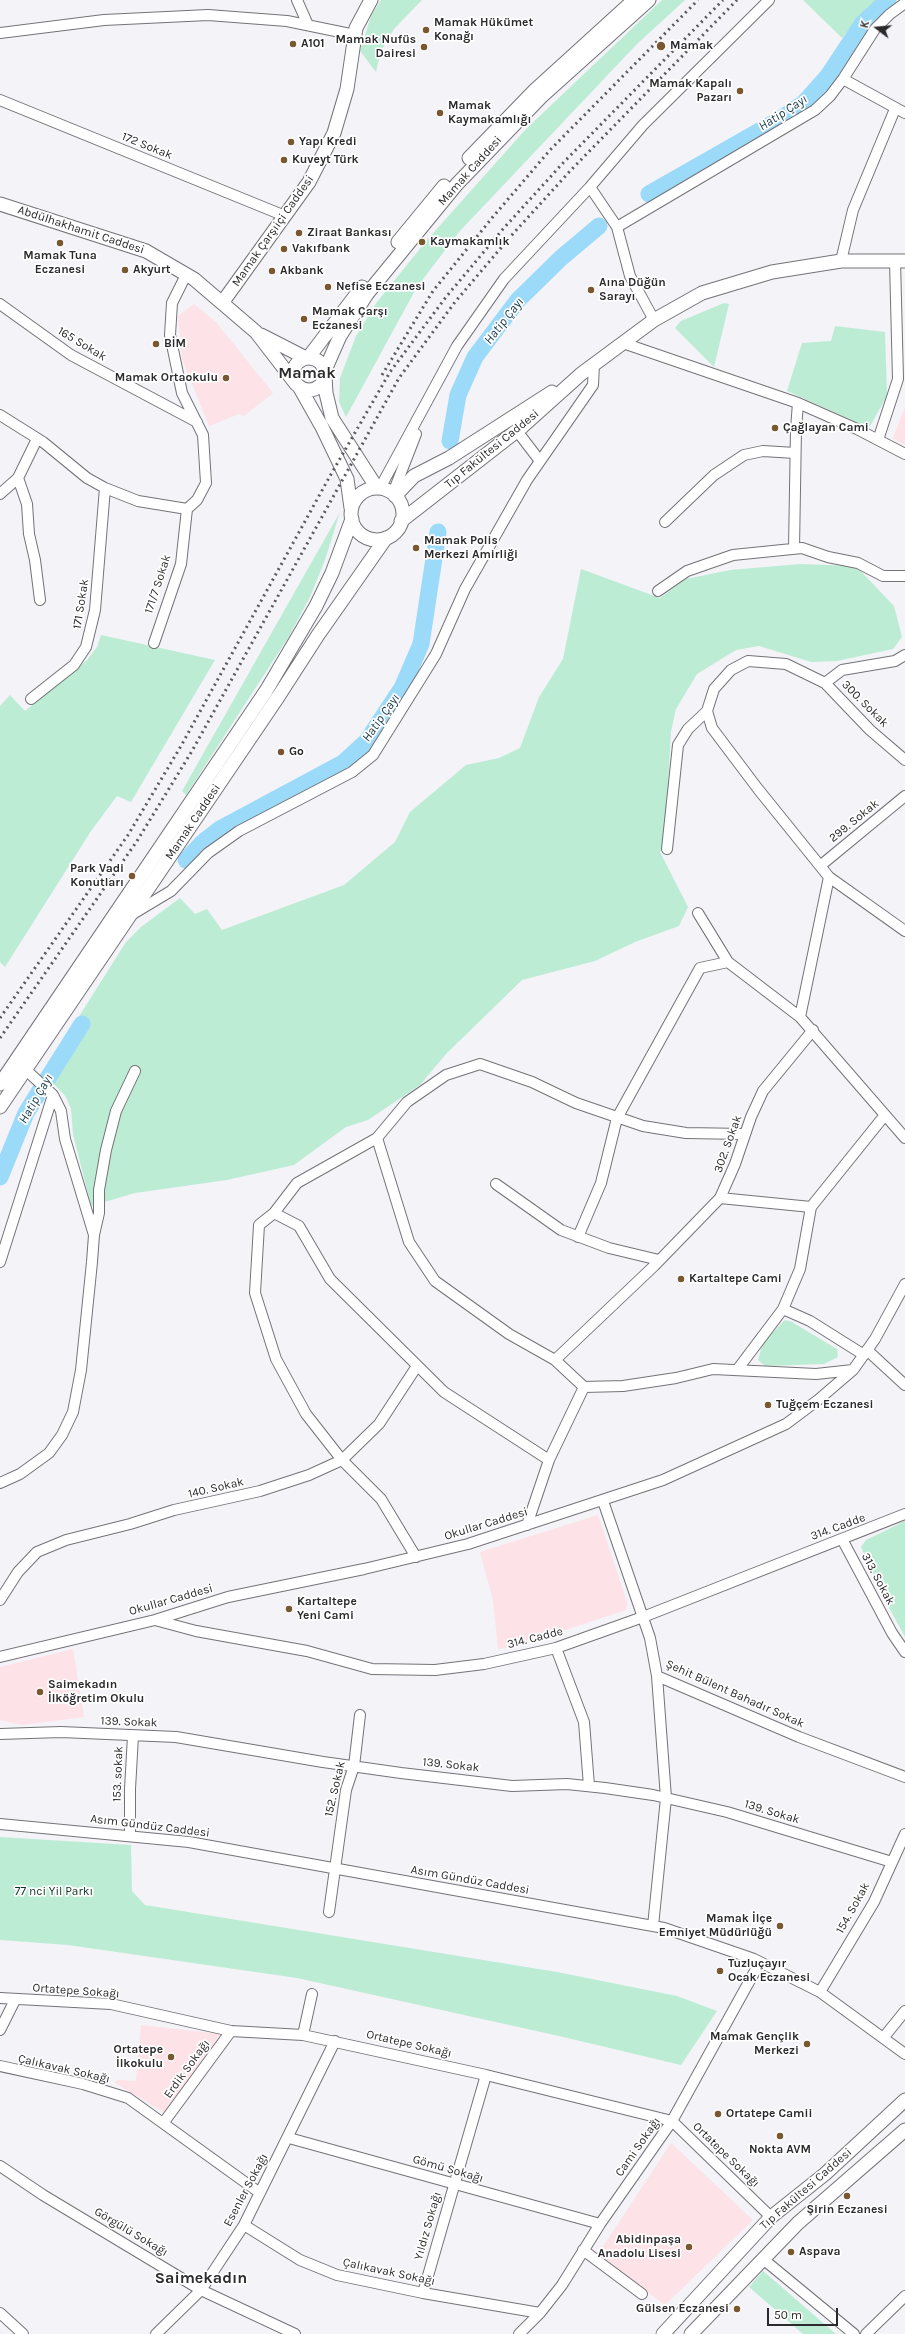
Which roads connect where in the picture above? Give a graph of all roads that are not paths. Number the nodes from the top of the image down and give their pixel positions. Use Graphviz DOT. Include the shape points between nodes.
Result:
graph roads {
  1 [pos="298,0"];
  2 [pos="371,0"];
  3 [pos="634,0"];
  4 [pos="649,0"];
  5 [pos="762,2"];
  6 [pos="905,3"];
  7 [pos="308,25"];
  8 [pos="0,33"];
  9 [pos="355,35"];
  10 [pos="843,79"];
  11 [pos="0,100"];
  12 [pos="900,111"];
  13 [pos="590,186"];
  14 [pos="0,204"];
  15 [pos="285,216"];
  16 [pos="617,227"];
  17 [pos="841,261"];
  18 [pos="900,261"];
  19 [pos="186,274"];
  20 [pos="222,303"];
  21 [pos="0,304"];
  22 [pos="654,320"];
  23 [pos="256,332"];
  24 [pos="623,343"];
  25 [pos="307,358"];
  26 [pos="594,364"];
  27 [pos="325,373"];
  28 [pos="581,374"];
  29 [pos="901,379"];
  30 [pos="298,386"];
  31 [pos="430,399"];
  32 [pos="798,403"];
  33 [pos="0,415"];
  34 [pos="197,422"];
  35 [pos="517,430"];
  36 [pos="37,439"];
  37 [pos="878,440"];
  38 [pos="795,453"];
  39 [pos="905,454"];
  40 [pos="540,461"];
  41 [pos="18,478"];
  42 [pos="105,488"];
  43 [pos="378,488"];
  44 [pos="0,494"];
  45 [pos="394,495"];
  46 [pos="187,509"];
  47 [pos="351,515"];
  48 [pos="401,521"];
  49 [pos="665,522"];
  50 [pos="386,538"];
  51 [pos="794,549"];
  52 [pos="905,576"];
  53 [pos="658,591"];
  54 [pos="40,600"];
  55 [pos="154,643"];
  56 [pos="905,655"];
  57 [pos="825,683"];
  58 [pos="31,699"];
  59 [pos="707,711"];
  60 [pos="905,760"];
  61 [pos="905,796"];
  62 [pos="667,849"];
  63 [pos="820,866"];
  64 [pos="829,877"];
  65 [pos="698,913"];
  66 [pos="131,915"];
  67 [pos="905,931"];
  68 [pos="728,962"];
  69 [pos="800,1017"];
  70 [pos="813,1030"];
  71 [pos="26,1070"];
  72 [pos="135,1071"];
  73 [pos="0,1084"];
  74 [pos="51,1093"];
  75 [pos="0,1107"];
  76 [pos="884,1115"];
  77 [pos="617,1118"];
  78 [pos="745,1134"];
  79 [pos="377,1138"];
  80 [pos="905,1138"];
  81 [pos="496,1184"];
  82 [pos="720,1198"];
  83 [pos="811,1207"];
  84 [pos="274,1213"];
  85 [pos="94,1235"];
  86 [pos="578,1237"];
  87 [pos="659,1260"];
  88 [pos="0,1262"];
  89 [pos="905,1284"];
  90 [pos="782,1309"];
  91 [pos="865,1353"];
  92 [pos="555,1360"];
  93 [pos="417,1366"];
  94 [pos="737,1370"];
  95 [pos="853,1370"];
  96 [pos="905,1385"];
  97 [pos="584,1387"];
  98 [pos="342,1460"];
  99 [pos="549,1460"];
  100 [pos="0,1483"];
  101 [pos="603,1501"];
  102 [pos="905,1514"];
  103 [pos="527,1525"];
  104 [pos="842,1539"];
  105 [pos="416,1557"];
  106 [pos="0,1600"];
  107 [pos="643,1617"];
  108 [pos="155,1620"];
  109 [pos="556,1648"];
  110 [pos="905,1652"];
  111 [pos="0,1657"];
  112 [pos="657,1676"];
  113 [pos="360,1715"];
  114 [pos="0,1734"];
  115 [pos="133,1736"];
  116 [pos="354,1766"];
  117 [pos="905,1777"];
  118 [pos="589,1786"];
  119 [pos="666,1798"];
  120 [pos="0,1824"];
  121 [pos="905,1834"];
  122 [pos="130,1836"];
  123 [pos="892,1862"];
  124 [pos="336,1869"];
  125 [pos="329,1912"];
  126 [pos="653,1926"];
  127 [pos="760,1962"];
  128 [pos="820,1992"];
  129 [pos="312,1994"];
  130 [pos="0,1998"];
  131 [pos="14,2000"];
  132 [pos="905,2011"];
  133 [pos="0,2030"];
  134 [pos="231,2031"];
  135 [pos="303,2034"];
  136 [pos="884,2037"];
  137 [pos="335,2041"];
  138 [pos="905,2054"];
  139 [pos="0,2066"];
  140 [pos="486,2075"];
  141 [pos="905,2100"];
  142 [pos="672,2121"];
  143 [pos="164,2122"];
  144 [pos="905,2130"];
  145 [pos="289,2138"];
  146 [pos="0,2166"];
  147 [pos="453,2184"];
  148 [pos="260,2193"];
  149 [pos="771,2218"];
  150 [pos="600,2224"];
  151 [pos="244,2225"];
  152 [pos="583,2250"];
  153 [pos="763,2259"];
  154 [pos="201,2290"];
  155 [pos="423,2293"];
  156 [pos="642,2294"];
  157 [pos="905,2296"];
  158 [pos="0,2313"];
  159 [pos="540,2313"];
  160 [pos="23,2334"];
  161 [pos="156,2334"];
  162 [pos="295,2334"];
  163 [pos="519,2334"];
  164 [pos="663,2334"];
  165 [pos="691,2334"];
  166 [pos="854,2334"];
  167 [pos="866,2334"];
  1 -- 7 [label="street"];
  2 -- 9 [label="main road, Mamak Çarşıiçi Caddesi" via="356,28"];
  3 -- 25 [label="main road, Mamak Caddesi" via="535,90 485,140 411,225"];
  4 -- 27 [label="main road, Mamak Caddesi" via="541,96 458,184 367,294 340,336"];
  5 -- 13 [label="street" via="643,125"];
  6 -- 10 [label="street" via="875,29"];
  7 -- 8 [label="street" via="208,15 104,20"];
  7 -- 9 [label="street"];
  9 -- 15 [label="main road, Mamak Çarşıiçi Caddesi" via="347,89 334,133 309,182"];
  10 -- 12 [label="street"];
  10 -- 16 [label="street" via="820,106 798,122"];
  11 -- 15 [label="street, 172 Sokak"];
  12 -- 17 [label="street" via="853,210"];
  13 -- 16 [label="street"];
  13 -- 31 [label="street" via="504,279 457,346"];
  14 -- 19 [label="main road, Abdülhakhamit Caddesi" via="146,251"];
  15 -- 20 [label="main road, Mamak Çarşıiçi Caddesi"];
  16 -- 22 [label="street" via="630,276"];
  17 -- 18 [label="main road, Tıp Fakültesi Caddesi"];
  17 -- 22 [label="main road, Tıp Fakültesi Caddesi" via="772,272 702,293"];
  18 -- 29 [label="street"];
  19 -- 20 [label="main road, Abdülhakhamit Caddesi"];
  19 -- 34 [label="street" via="172,303 170,335 182,393"];
  20 -- 23 [label="main road, Abdülhakhamit Caddesi"];
  21 -- 34 [label="street, 165 Sokak" via="71,355"];
  22 -- 24 [label="main road, Tıp Fakültesi Caddesi"];
  23 -- 25 [label="main road"];
  23 -- 30 [label="main road, Mamak Caddesi"];
  24 -- 26 [label="main road, Tıp Fakültesi Caddesi"];
  24 -- 32 [label="street"];
  25 -- 27 [label="main road" via="320,362"];
  25 -- 30 [label="main road" via="301,360 294,368 294,379"];
  26 -- 28 [label="main road, Tıp Fakültesi Caddesi"];
  26 -- 40 [label="street" via="593,385"];
  27 -- 30 [label="main road" via="321,386 316,389"];
  27 -- 43 [label="main road, Mamak Caddesi" via="326,393 332,418"];
  28 -- 35 [label="main road, Tıp Fakültesi Caddesi"];
  28 -- 45 [label="main road, Tıp Fakültesi Caddesi" via="449,458 414,476"];
  29 -- 37 [label="street"];
  30 -- 47 [label="main road, Mamak Caddesi" via="347,479"];
  31 -- 43 [label="street"];
  31 -- 45 [label="street"];
  32 -- 37 [label="street"];
  32 -- 38 [label="street"];
  33 -- 36 [label="street"];
  34 -- 46 [label="street" via="203,435 206,484 197,500"];
  35 -- 40 [label="street"];
  35 -- 48 [label="main road, Tıp Fakültesi Caddesi"];
  36 -- 41 [label="street"];
  36 -- 42 [label="street" via="87,478"];
  37 -- 39 [label="street"];
  38 -- 49 [label="street" via="763,451 744,455 714,475"];
  38 -- 51 [label="street"];
  40 -- 66 [label="street" via="465,589 436,654 372,755 352,772 239,831 208,853 171,891"];
  41 -- 44 [label="street"];
  41 -- 54 [label="street" via="27,504 29,534"];
  42 -- 46 [label="street" via="138,501"];
  42 -- 58 [label="street, 171 Sokak" via="95,610 86,647 74,665"];
  43 -- 45 [label="main road"];
  43 -- 47 [label="main road" via="358,496"];
  45 -- 48 [label="main road" via="402,506"];
  46 -- 55 [label="street, 171/7 Sokak" via="181,564"];
  47 -- 50 [label="main road" via="354,526 365,536 372,539"];
  47 -- 73 [label="main road, Mamak Caddesi" via="332,573 316,606 266,691"];
  48 -- 50 [label="main road" via="393,534"];
  50 -- 66 [label="main road, Mamak Caddesi"];
  51 -- 52 [label="street" via="802,548 858,563 883,576"];
  51 -- 53 [label="street" via="733,555 687,571"];
  56 -- 57 [label="street" via="895,661 842,670"];
  57 -- 59 [label="street" via="786,664 748,661 731,670 714,689"];
  57 -- 60 [label="street, 300. Sokak" via="870,730"];
  59 -- 62 [label="street" via="688,729 678,745"];
  59 -- 63 [label="street" via="712,728"];
  61 -- 63 [label="street, 299. Sokak"];
  63 -- 64 [label="street"];
  64 -- 67 [label="street"];
  64 -- 69 [label="street"];
  65 -- 68 [label="street"];
  66 -- 71 [label="main road, Mamak Caddesi"];
  68 -- 69 [label="street"];
  68 -- 77 [label="street" via="700,968"];
  69 -- 70 [label="street"];
  70 -- 76 [label="street"];
  70 -- 78 [label="street, 302. Sokak" via="763,1090"];
  71 -- 74 [label="street"];
  71 -- 75 [label="main road, Mamak Caddesi"];
  72 -- 85 [label="street" via="116,1111 106,1150"];
  74 -- 85 [label="street" via="61,1111 65,1139"];
  74 -- 88 [label="street"];
  76 -- 80 [label="street"];
  76 -- 83 [label="street"];
  77 -- 78 [label="street" via="643,1126 686,1133"];
  77 -- 79 [label="street" via="576,1103 532,1082 480,1064 446,1075 407,1102"];
  77 -- 86 [label="street" via="601,1183"];
  78 -- 82 [label="street, 302. Sokak"];
  79 -- 84 [label="street" via="297,1183"];
  79 -- 92 [label="street" via="409,1242 435,1281 509,1334"];
  81 -- 86 [label="street" via="561,1230"];
  82 -- 83 [label="street"];
  82 -- 87 [label="street, 302. Sokak"];
  83 -- 90 [label="street" via="800,1269"];
  84 -- 93 [label="street" via="299,1226 330,1279"];
  84 -- 98 [label="street" via="259,1225 255,1293 276,1359 306,1414"];
  85 -- 100 [label="street" via="81,1370 73,1412 62,1435 49,1453 20,1474"];
  86 -- 87 [label="street" via="609,1248"];
  87 -- 92 [label="street, 302. Sokak"];
  89 -- 91 [label="street, Okullar Caddesi"];
  90 -- 91 [label="street" via="810,1321"];
  90 -- 94 [label="street"];
  91 -- 95 [label="street, Okullar Caddesi"];
  91 -- 96 [label="street"];
  92 -- 97 [label="street"];
  93 -- 98 [label="street, 140. Sokak" via="379,1424"];
  93 -- 99 [label="street" via="444,1392"];
  94 -- 95 [label="street" via="816,1374"];
  94 -- 97 [label="street" via="713,1370 623,1386"];
  95 -- 101 [label="street, Okullar Caddesi" via="786,1424 663,1480"];
  97 -- 99 [label="street"];
  98 -- 105 [label="street" via="381,1499"];
  98 -- 106 [label="street, 140. Sokak" via="309,1475 260,1491 174,1510 60,1542 37,1552 18,1572"];
  99 -- 103 [label="street"];
  101 -- 103 [label="street, Okullar Caddesi"];
  101 -- 107 [label="street, Şehit Bülent Bahadır Sokak"];
  102 -- 104 [label="street, 314. Cadde"];
  103 -- 105 [label="street, Okullar Caddesi"];
  104 -- 107 [label="street, 314. Cadde"];
  104 -- 110 [label="street, 313. Sokak" via="892,1633"];
  105 -- 108 [label="street, Okullar Caddesi" via="228,1597"];
  107 -- 109 [label="street, 314. Cadde"];
  107 -- 112 [label="street, Şehit Bülent Bahadır Sokak"];
  108 -- 109 [label="street, 314. Cadde" via="196,1631 307,1651 372,1669 435,1670 484,1664"];
  108 -- 111 [label="street, Okullar Caddesi"];
  109 -- 118 [label="street" via="584,1722"];
  112 -- 117 [label="street, Şehit Bülent Bahadır Sokak" via="799,1737"];
  112 -- 119 [label="street"];
  113 -- 116 [label="street, 152. Sokak"];
  114 -- 115 [label="street, 139. Sokak" via="61,1732"];
  115 -- 116 [label="street, 139. Sokak" via="176,1737"];
  115 -- 122 [label="street, 153. sokak"];
  116 -- 118 [label="street, 139. Sokak" via="512,1786"];
  116 -- 124 [label="street, 152. Sokak" via="346,1790"];
  118 -- 119 [label="street, 139. Sokak"];
  119 -- 123 [label="street, 139. Sokak" via="726,1812"];
  119 -- 126 [label="street"];
  120 -- 122 [label="street, Asım Gündüz Caddesi"];
  121 -- 123 [label="street, 154. Sokak"];
  122 -- 124 [label="street, Asım Gündüz Caddesi" via="189,1842"];
  123 -- 128 [label="street, 154. Sokak" via="874,1902"];
  124 -- 125 [label="street, 152. Sokak"];
  124 -- 126 [label="street, Asım Gündüz Caddesi"];
  126 -- 127 [label="street, Asım Gündüz Caddesi"];
  127 -- 128 [label="street, Asım Gündüz Caddesi"];
  127 -- 142 [label="street, Cami Sokağı"];
  128 -- 136 [label="street, Asım Gündüz Caddesi"];
  129 -- 135 [label="street"];
  130 -- 131 [label="street, Ortatepe Sokağı"];
  131 -- 133 [label="street"];
  131 -- 134 [label="street, Ortatepe Sokağı" via="111,2004"];
  132 -- 136 [label="street"];
  134 -- 135 [label="street, Ortatepe Sokağı"];
  134 -- 143 [label="street, Erdik Sokağı"];
  135 -- 137 [label="street, Ortatepe Sokağı"];
  136 -- 138 [label="street, Asım Gündüz Caddesi"];
  137 -- 140 [label="street, Ortatepe Sokağı"];
  137 -- 145 [label="street, Esenler Sokağı"];
  139 -- 143 [label="street, Çalıkavak Sokağı" via="83,2084 128,2098"];
  140 -- 142 [label="street, Ortatepe Sokağı"];
  140 -- 147 [label="street, Yıldız Sokağı"];
  141 -- 149 [label="main road, Tıp Fakültesi Caddesi" via="825,2174"];
  142 -- 149 [label="street, Ortatepe Sokağı"];
  142 -- 150 [label="street, Cami Sokağı"];
  143 -- 148 [label="street, Çalıkavak Sokağı"];
  144 -- 153 [label="main road" via="798,2223"];
  145 -- 147 [label="street, Gömü Sokağı"];
  145 -- 148 [label="street, Esenler Sokağı"];
  146 -- 154 [label="street, Görgülü Sokağı" via="43,2195"];
  147 -- 150 [label="street, Gömü Sokağı"];
  147 -- 155 [label="street, Yıldız Sokağı"];
  148 -- 151 [label="street, Esenler Sokağı"];
  149 -- 164 [label="main road, Tıp Fakültesi Caddesi"];
  150 -- 152 [label="street, Cami Sokağı"];
  151 -- 154 [label="street, Esenler Sokağı"];
  151 -- 155 [label="street, Çalıkavak Sokağı" via="300,2260 337,2275"];
  152 -- 156 [label="street"];
  152 -- 159 [label="street, Cami Sokağı" via="562,2285"];
  153 -- 165 [label="main road"];
  153 -- 166 [label="street"];
  154 -- 161 [label="street, Esenler Sokağı"];
  154 -- 162 [label="street, Görgülü Sokağı"];
  155 -- 159 [label="street, Çalıkavak Sokağı"];
  157 -- 167 [label="street"];
  158 -- 160 [label="street"];
  159 -- 163 [label="street, Cami Sokağı"];
}
